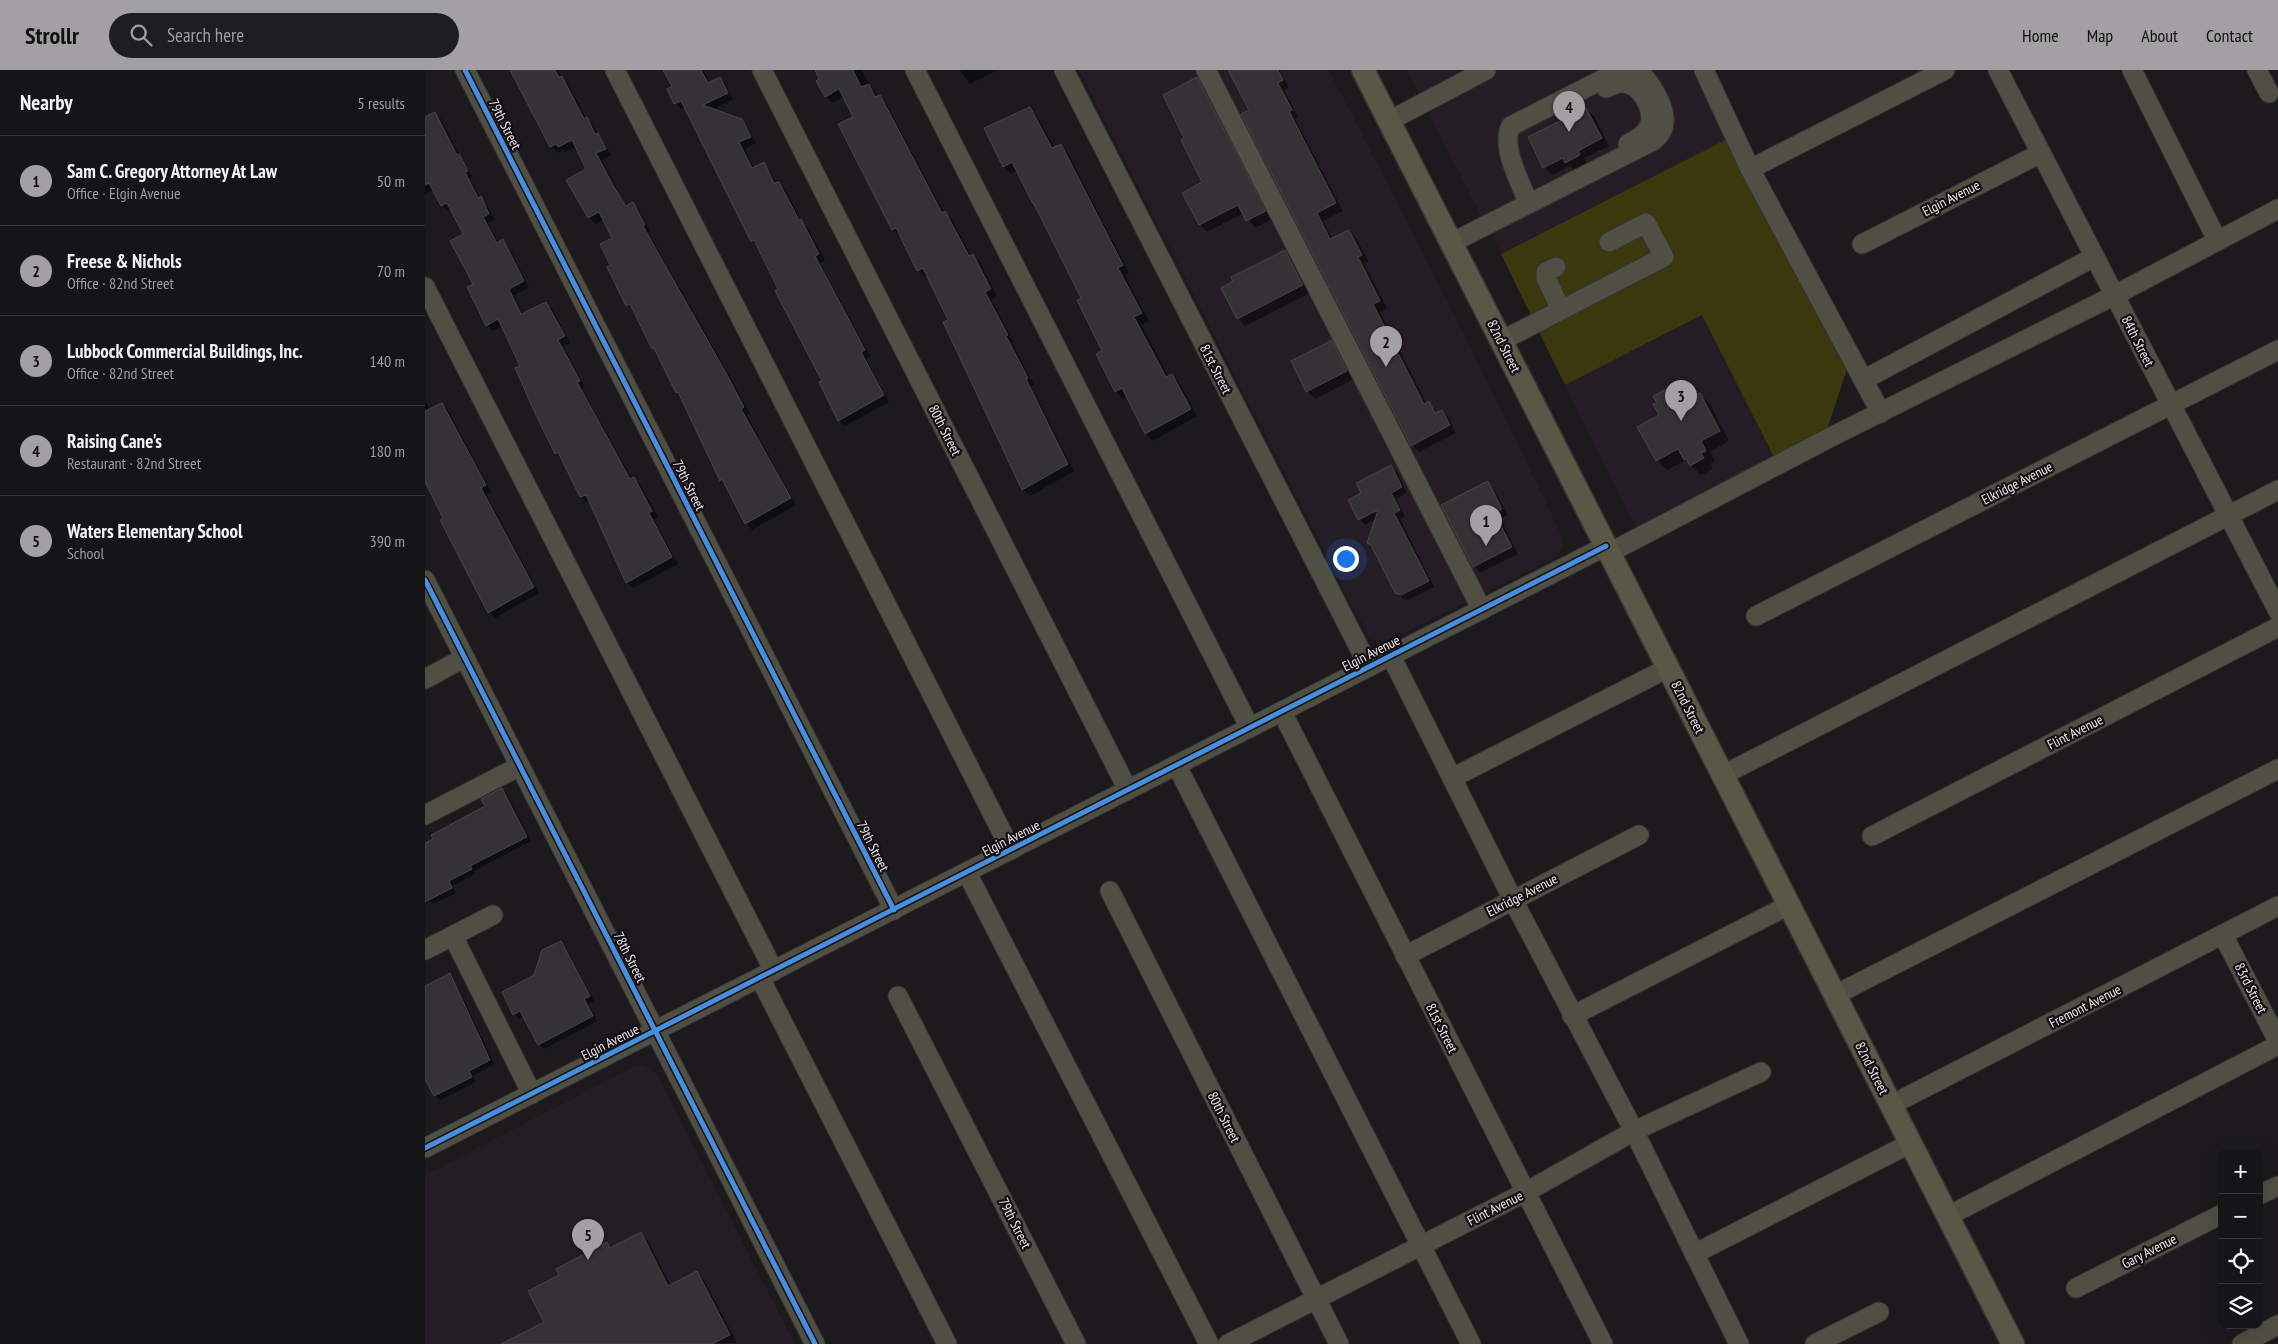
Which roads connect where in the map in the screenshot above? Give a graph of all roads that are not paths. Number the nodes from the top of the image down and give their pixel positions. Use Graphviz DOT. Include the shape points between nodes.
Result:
graph roads {
  1 [pos="465,70"];
  2 [pos="615,70"];
  3 [pos="762,70"];
  4 [pos="915,70"];
  5 [pos="1064,70"];
  6 [pos="1206,70"];
  7 [pos="1363,70"];
  8 [pos="1486,70"];
  9 [pos="1704,70"];
  10 [pos="1945,70"];
  11 [pos="1999,70"];
  12 [pos="2132,70"];
  13 [pos="2257,70"];
  14 [pos="1463,75"];
  15 [pos="2269,93"];
  16 [pos="1389,121"];
  17 [pos="2041,153"];
  18 [pos="1750,169"];
  19 [pos="1529,204"];
  20 [pos="2278,209"];
  21 [pos="2217,240"];
  22 [pos="1609,242"];
  23 [pos="1451,243"];
  24 [pos="1862,244"];
  25 [pos="2095,257"];
  26 [pos="1557,267"];
  27 [pos="425,287"];
  28 [pos="2115,295"];
  29 [pos="1561,310"];
  30 [pos="1501,341"];
  31 [pos="2278,350"];
  32 [pos="1865,379"];
  33 [pos="2171,404"];
  34 [pos="1881,413"];
  35 [pos="2278,490"];
  36 [pos="2228,515"];
  37 [pos="1608,550"];
  38 [pos="425,580"];
  39 [pos="1482,610"];
  40 [pos="2278,611"];
  41 [pos="1756,616"];
  42 [pos="2278,627"];
  43 [pos="1391,656"];
  44 [pos="465,658"];
  45 [pos="1369,667"];
  46 [pos="1668,668"];
  47 [pos="425,679"];
  48 [pos="1282,712"];
  49 [pos="1250,728"];
  50 [pos="520,766"];
  51 [pos="1177,766"];
  52 [pos="2278,769"];
  53 [pos="1723,775"];
  54 [pos="1452,778"];
  55 [pos="1129,790"];
  56 [pos="425,815"];
  57 [pos="1639,835"];
  58 [pos="1872,836"];
  59 [pos="1011,850"];
  60 [pos="967,873"];
  61 [pos="1110,891"];
  62 [pos="1513,900"];
  63 [pos="1789,905"];
  64 [pos="2278,906"];
  65 [pos="893,910"];
  66 [pos="493,915"];
  67 [pos="2223,935"];
  68 [pos="453,936"];
  69 [pos="425,950"];
  70 [pos="1405,956"];
  71 [pos="767,975"];
  72 [pos="1835,995"];
  73 [pos="898,996"];
  74 [pos="1572,1016"];
  75 [pos="655,1032"];
  76 [pos="2278,1041"];
  77 [pos="2278,1045"];
  78 [pos="1761,1072"];
  79 [pos="532,1094"];
  80 [pos="1891,1106"];
  81 [pos="1634,1131"];
  82 [pos="1911,1143"];
  83 [pos="425,1148"];
  84 [pos="2278,1186"];
  85 [pos="1526,1192"];
  86 [pos="2261,1194"];
  87 [pos="1948,1216"];
  88 [pos="2218,1216"];
  89 [pos="1421,1246"];
  90 [pos="1694,1254"];
  91 [pos="2077,1288"];
  92 [pos="1316,1299"];
  93 [pos="1879,1312"];
  94 [pos="2278,1325"];
  95 [pos="815,1344"];
  96 [pos="947,1344"];
  97 [pos="1076,1344"];
  98 [pos="1209,1344"];
  99 [pos="1228,1344"];
  100 [pos="1339,1344"];
  101 [pos="1471,1344"];
  102 [pos="1603,1344"];
  103 [pos="1739,1344"];
  104 [pos="1815,1344"];
  105 [pos="2013,1344"];
  106 [pos="2242,1344"];
  1 -- 65 [label="street, 79th Street"];
  2 -- 59 [label="street"];
  3 -- 55 [label="street, 80th Street"];
  4 -- 49 [label="street"];
  5 -- 45 [label="street, 81st Street"];
  6 -- 39 [label="street"];
  7 -- 16 [label="main road, 82nd Street"];
  8 -- 14 [label="street"];
  9 -- 18 [label="street"];
  10 -- 18 [label="street"];
  11 -- 17 [label="street, 84th Street"];
  12 -- 21 [label="street"];
  13 -- 15 [label="street"];
  14 -- 16 [label="street"];
  16 -- 23 [label="main road, 82nd Street"];
  17 -- 24 [label="street, Elgin Avenue"];
  17 -- 25 [label="street, 84th Street"];
  18 -- 32 [label="street"];
  19 -- 19 [label="street" via="1538,190 1645,133 1651,121 1649,108 1635,87 1621,82 1614,84 1507,139 1508,150"];
  19 -- 23 [label="street"];
  20 -- 21 [label="street, Elgin Avenue"];
  21 -- 28 [label="street, Elgin Avenue"];
  22 -- 29 [label="street" via="1646,223 1664,257"];
  23 -- 30 [label="main road, 82nd Street"];
  25 -- 28 [label="street, 84th Street"];
  25 -- 32 [label="street"];
  26 -- 29 [label="street" via="1546,272 1546,278"];
  27 -- 71 [label="street"];
  28 -- 33 [label="street, 84th Street"];
  28 -- 34 [label="street, Elgin Avenue"];
  29 -- 30 [label="street"];
  30 -- 37 [label="main road, 82nd Street"];
  31 -- 33 [label="street, Elkridge Avenue"];
  32 -- 34 [label="street"];
  33 -- 36 [label="street, 84th Street"];
  33 -- 41 [label="street, Elkridge Avenue"];
  34 -- 37 [label="street, Elgin Avenue"];
  35 -- 36 [label="street"];
  36 -- 40 [label="street, 84th Street"];
  36 -- 53 [label="street"];
  37 -- 39 [label="street, Elgin Avenue"];
  37 -- 46 [label="main road, 82nd Street"];
  38 -- 44 [label="street, 78th Street"];
  39 -- 43 [label="street, Elgin Avenue"];
  42 -- 58 [label="street, Flint Avenue"];
  43 -- 45 [label="street, Elgin Avenue"];
  43 -- 54 [label="street"];
  44 -- 47 [label="street"];
  44 -- 50 [label="street, 78th Street"];
  45 -- 48 [label="street, Elgin Avenue"];
  46 -- 53 [label="main road, 82nd Street"];
  46 -- 54 [label="street"];
  48 -- 49 [label="street, Elgin Avenue"];
  48 -- 70 [label="street, 81st Street"];
  49 -- 51 [label="street, Elgin Avenue"];
  50 -- 56 [label="street"];
  50 -- 75 [label="street, 78th Street"];
  51 -- 55 [label="street, Elgin Avenue"];
  51 -- 89 [label="street"];
  52 -- 72 [label="street"];
  53 -- 63 [label="main road, 82nd Street"];
  54 -- 62 [label="street"];
  55 -- 59 [label="street, Elgin Avenue"];
  57 -- 62 [label="street, Elkridge Avenue"];
  59 -- 60 [label="street, Elgin Avenue"];
  60 -- 65 [label="street, Elgin Avenue"];
  60 -- 98 [label="street"];
  61 -- 92 [label="street, 80th Street"];
  62 -- 70 [label="street, Elkridge Avenue"];
  62 -- 74 [label="street"];
  63 -- 72 [label="main road, 82nd Street"];
  63 -- 74 [label="street"];
  64 -- 67 [label="street, Fremont Avenue"];
  65 -- 71 [label="street, Elgin Avenue"];
  66 -- 68 [label="street"];
  67 -- 76 [label="street, 83rd Street"];
  67 -- 80 [label="street, Fremont Avenue"];
  68 -- 69 [label="street"];
  68 -- 79 [label="street"];
  70 -- 85 [label="street, 81st Street"];
  71 -- 75 [label="street, Elgin Avenue"];
  71 -- 96 [label="street"];
  72 -- 80 [label="main road, 82nd Street"];
  73 -- 97 [label="street, 79th Street"];
  74 -- 81 [label="street"];
  75 -- 79 [label="street, Elgin Avenue"];
  75 -- 95 [label="street, 78th Street"];
  77 -- 87 [label="street"];
  78 -- 81 [label="street, Flint Avenue"];
  79 -- 83 [label="street, Elgin Avenue"];
  80 -- 82 [label="main road, 82nd Street"];
  81 -- 85 [label="street, Flint Avenue"];
  81 -- 90 [label="street"];
  82 -- 87 [label="main road, 82nd Street"];
  82 -- 90 [label="street"];
  84 -- 86 [label="street"];
  85 -- 89 [label="street, Flint Avenue"];
  85 -- 102 [label="street, 81st Street"];
  87 -- 105 [label="main road, 82nd Street"];
  88 -- 91 [label="street, Gary Avenue"];
  89 -- 92 [label="street, Flint Avenue"];
  89 -- 101 [label="street"];
  90 -- 103 [label="street"];
  92 -- 99 [label="street, Flint Avenue"];
  92 -- 100 [label="street, 80th Street"];
  93 -- 104 [label="street"];
  94 -- 106 [label="street"];
}
